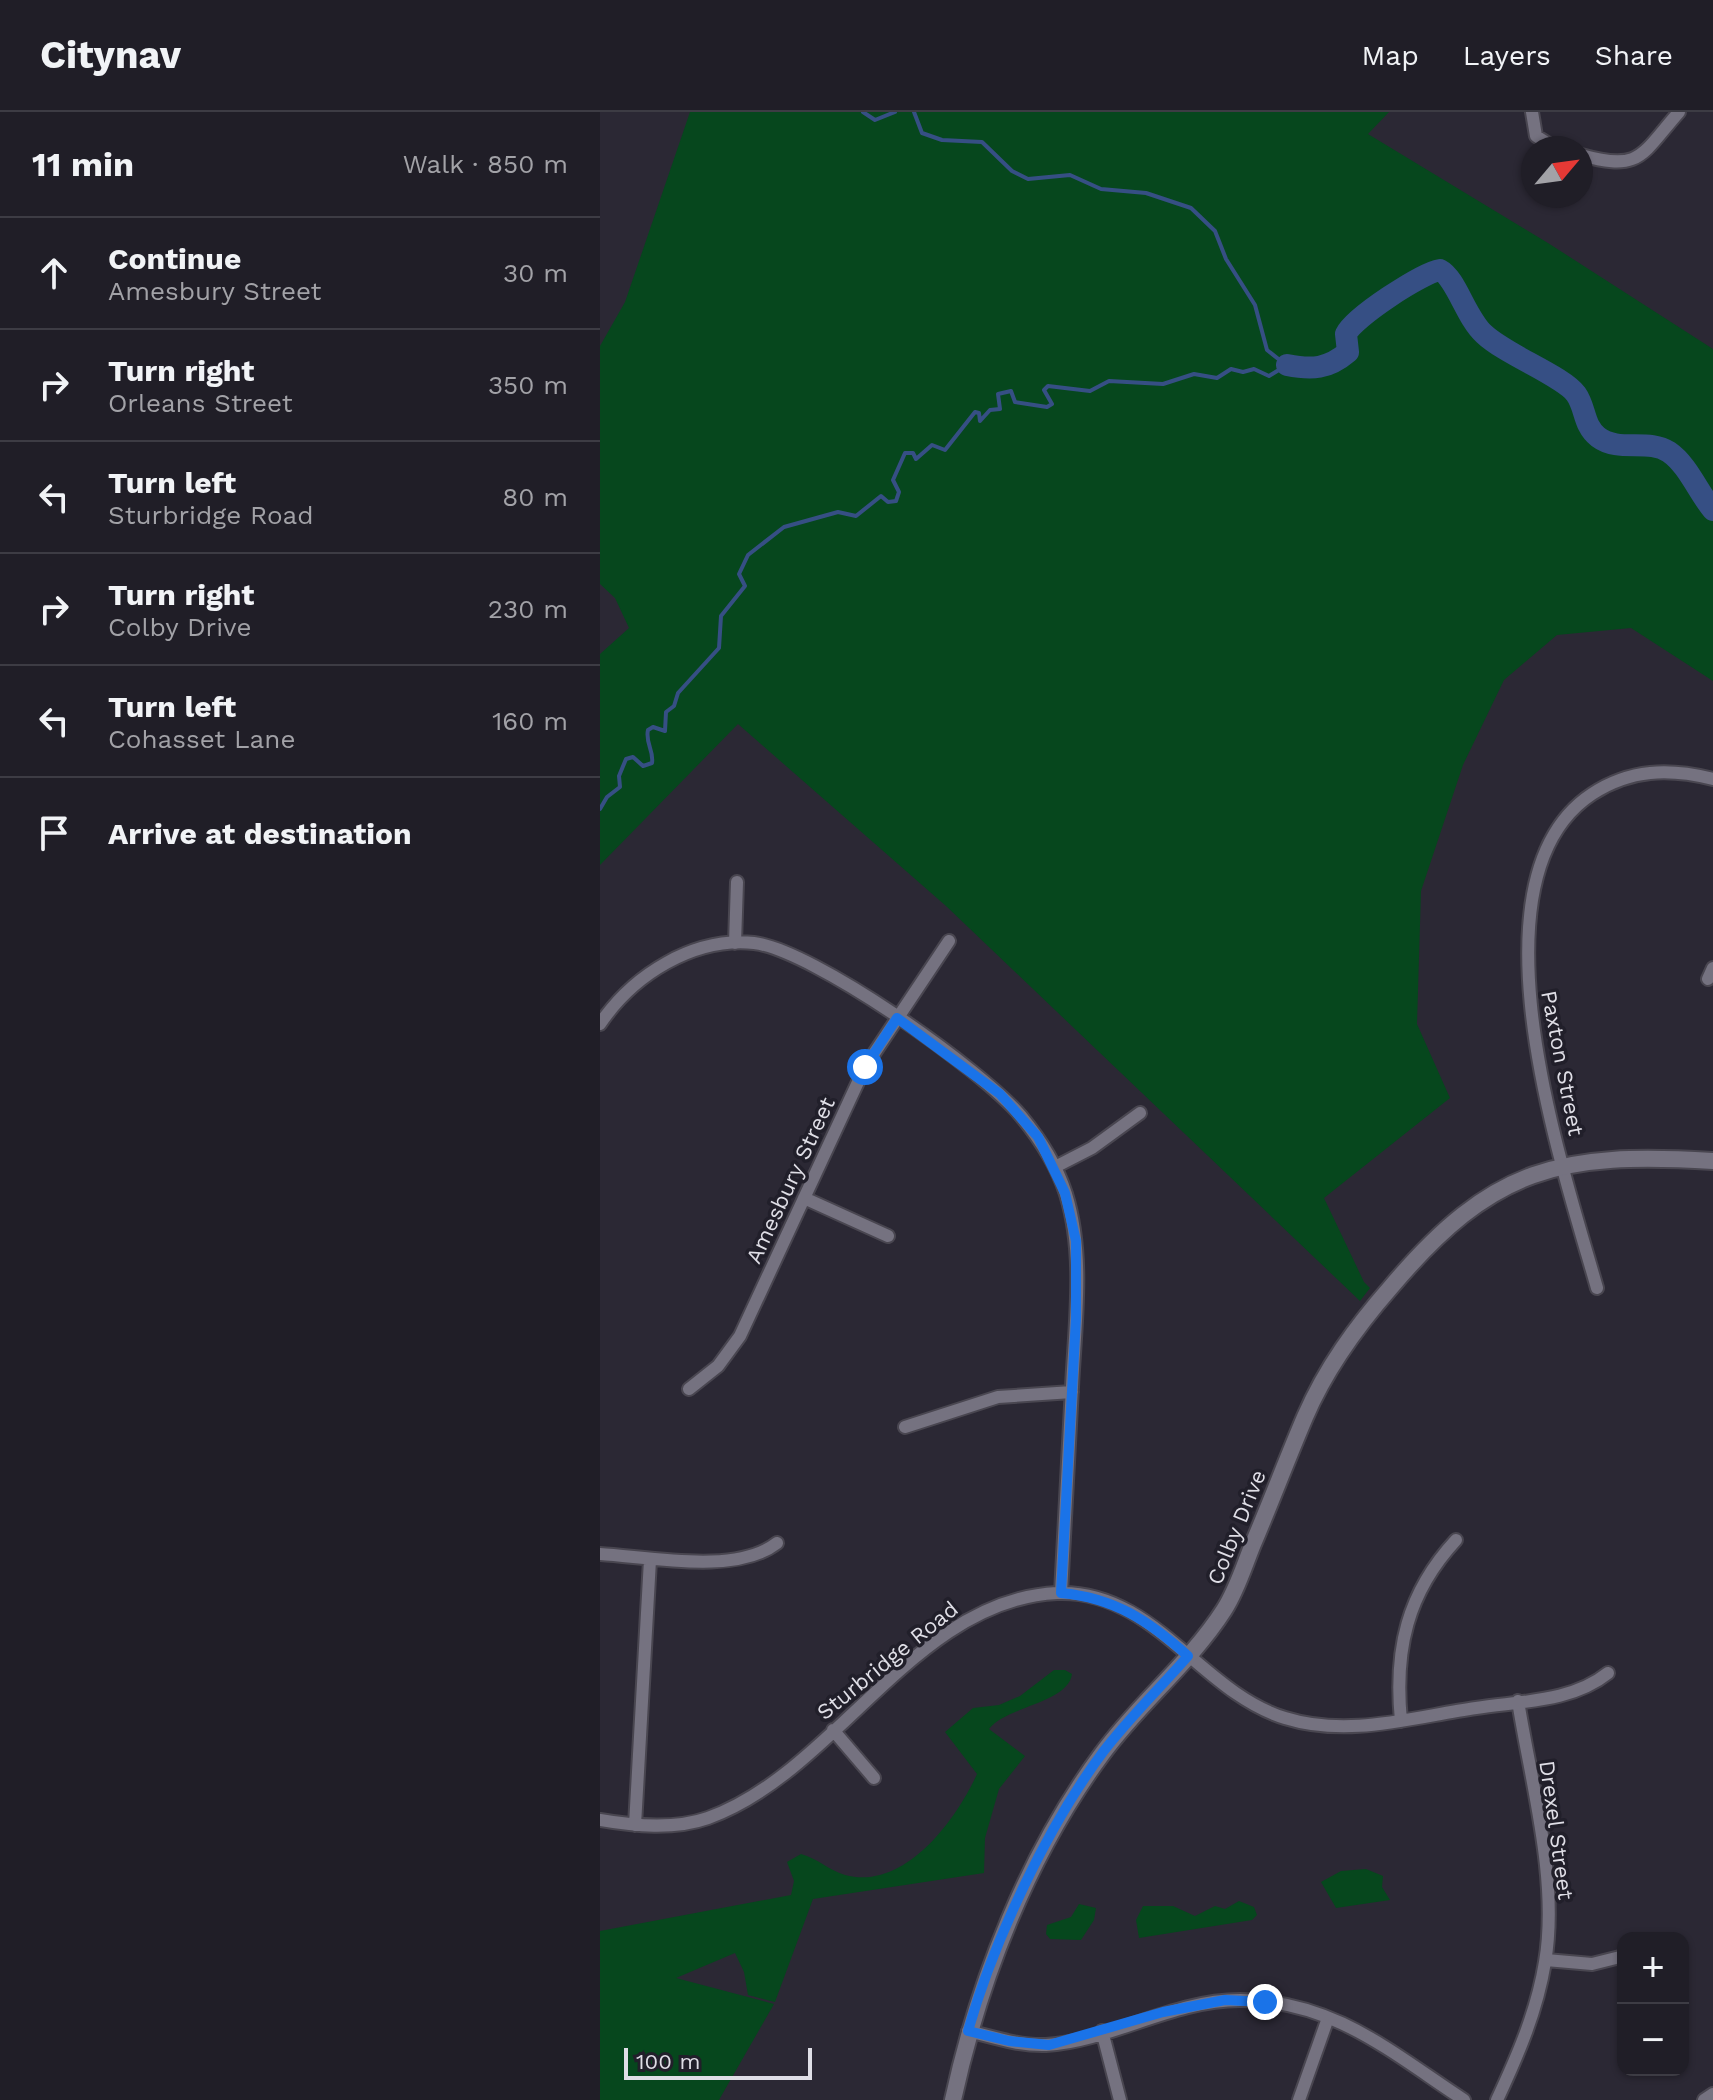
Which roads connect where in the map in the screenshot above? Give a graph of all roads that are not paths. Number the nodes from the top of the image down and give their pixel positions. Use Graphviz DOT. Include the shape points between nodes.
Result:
graph roads {
  1 [pos="1532,112"];
  2 [pos="1679,112"];
  3 [pos="1536,136"];
  4 [pos="1593,158"];
  5 [pos="1713,779"];
  6 [pos="737,882"];
  7 [pos="949,941"];
  8 [pos="735,943"];
  9 [pos="897,1018"];
  10 [pos="600,1024"];
  11 [pos="1140,1113"];
  12 [pos="1713,1161"];
  13 [pos="1055,1167"];
  14 [pos="1563,1167"];
  15 [pos="804,1198"];
  16 [pos="888,1236"];
  17 [pos="1597,1288"];
  18 [pos="689,1389"];
  19 [pos="1072,1392"];
  20 [pos="905,1427"];
  21 [pos="1456,1540"];
  22 [pos="777,1543"];
  23 [pos="600,1554"];
  24 [pos="650,1560"];
  25 [pos="1061,1593"];
  26 [pos="1188,1656"];
  27 [pos="1608,1673"];
  28 [pos="1518,1701"];
  29 [pos="1401,1721"];
  30 [pos="833,1730"];
  31 [pos="874,1778"];
  32 [pos="600,1820"];
  33 [pos="635,1825"];
  34 [pos="1617,1958"];
  35 [pos="1546,1960"];
  36 [pos="1328,2018"];
  37 [pos="968,2031"];
  38 [pos="1102,2031"];
  39 [pos="1713,2094"];
  40 [pos="953,2100"];
  41 [pos="1120,2100"];
  42 [pos="1299,2100"];
  43 [pos="1464,2100"];
  44 [pos="1497,2100"];
  45 [pos="1704,2100"];
  1 -- 3 [label="street"];
  2 -- 4 [label="street" via="1632,161 1612,164"];
  5 -- 14 [label="street, Paxton Street" via="1662,771 1620,779 1585,798 1543,855 1530,914 1528,976 1536,1044"];
  6 -- 8 [label="street"];
  7 -- 9 [label="street, Amesbury Street"];
  8 -- 9 [label="street" via="792,954"];
  8 -- 10 [label="street" via="695,950 651,972"];
  9 -- 13 [label="street" via="1000,1094 1038,1137"];
  9 -- 15 [label="street, Amesbury Street" via="865,1067"];
  11 -- 13 [label="street"];
  12 -- 14 [label="street, Colby Drive" via="1630,1157"];
  13 -- 19 [label="street" via="1076,1241"];
  14 -- 17 [label="street, Paxton Street"];
  14 -- 26 [label="street, Colby Drive" via="1502,1188 1451,1221 1358,1325 1306,1414 1228,1605"];
  15 -- 16 [label="street"];
  15 -- 18 [label="street, Amesbury Street" via="740,1336 718,1366"];
  19 -- 20 [label="street" via="998,1397"];
  19 -- 25 [label="street"];
  21 -- 29 [label="street" via="1428,1573 1409,1611 1399,1663"];
  22 -- 24 [label="street" via="742,1559"];
  23 -- 24 [label="street"];
  24 -- 33 [label="street"];
  25 -- 26 [label="street, Sturbridge Road" via="1126,1608"];
  25 -- 30 [label="street, Sturbridge Road" via="1006,1601 969,1617"];
  26 -- 29 [label="street, Sturbridge Road" via="1236,1695 1286,1718 1351,1727"];
  26 -- 37 [label="street, Colby Drive" via="1079,1787 1005,1931"];
  27 -- 28 [label="street, Sturbridge Road" via="1572,1693"];
  28 -- 29 [label="street, Sturbridge Road"];
  28 -- 35 [label="street, Drexel Street" via="1547,1882"];
  30 -- 31 [label="street"];
  30 -- 33 [label="street, Sturbridge Road" via="762,1789 707,1819"];
  32 -- 33 [label="street, Sturbridge Road"];
  34 -- 35 [label="street" via="1592,1964"];
  35 -- 44 [label="street, Drexel Street" via="1532,2019"];
  36 -- 38 [label="street" via="1265,2002 1225,2000"];
  36 -- 42 [label="street"];
  36 -- 43 [label="street" via="1385,2044"];
  37 -- 38 [label="street" via="1039,2045"];
  37 -- 40 [label="street, Colby Drive"];
  38 -- 41 [label="street"];
  39 -- 45 [label="street"];
}
